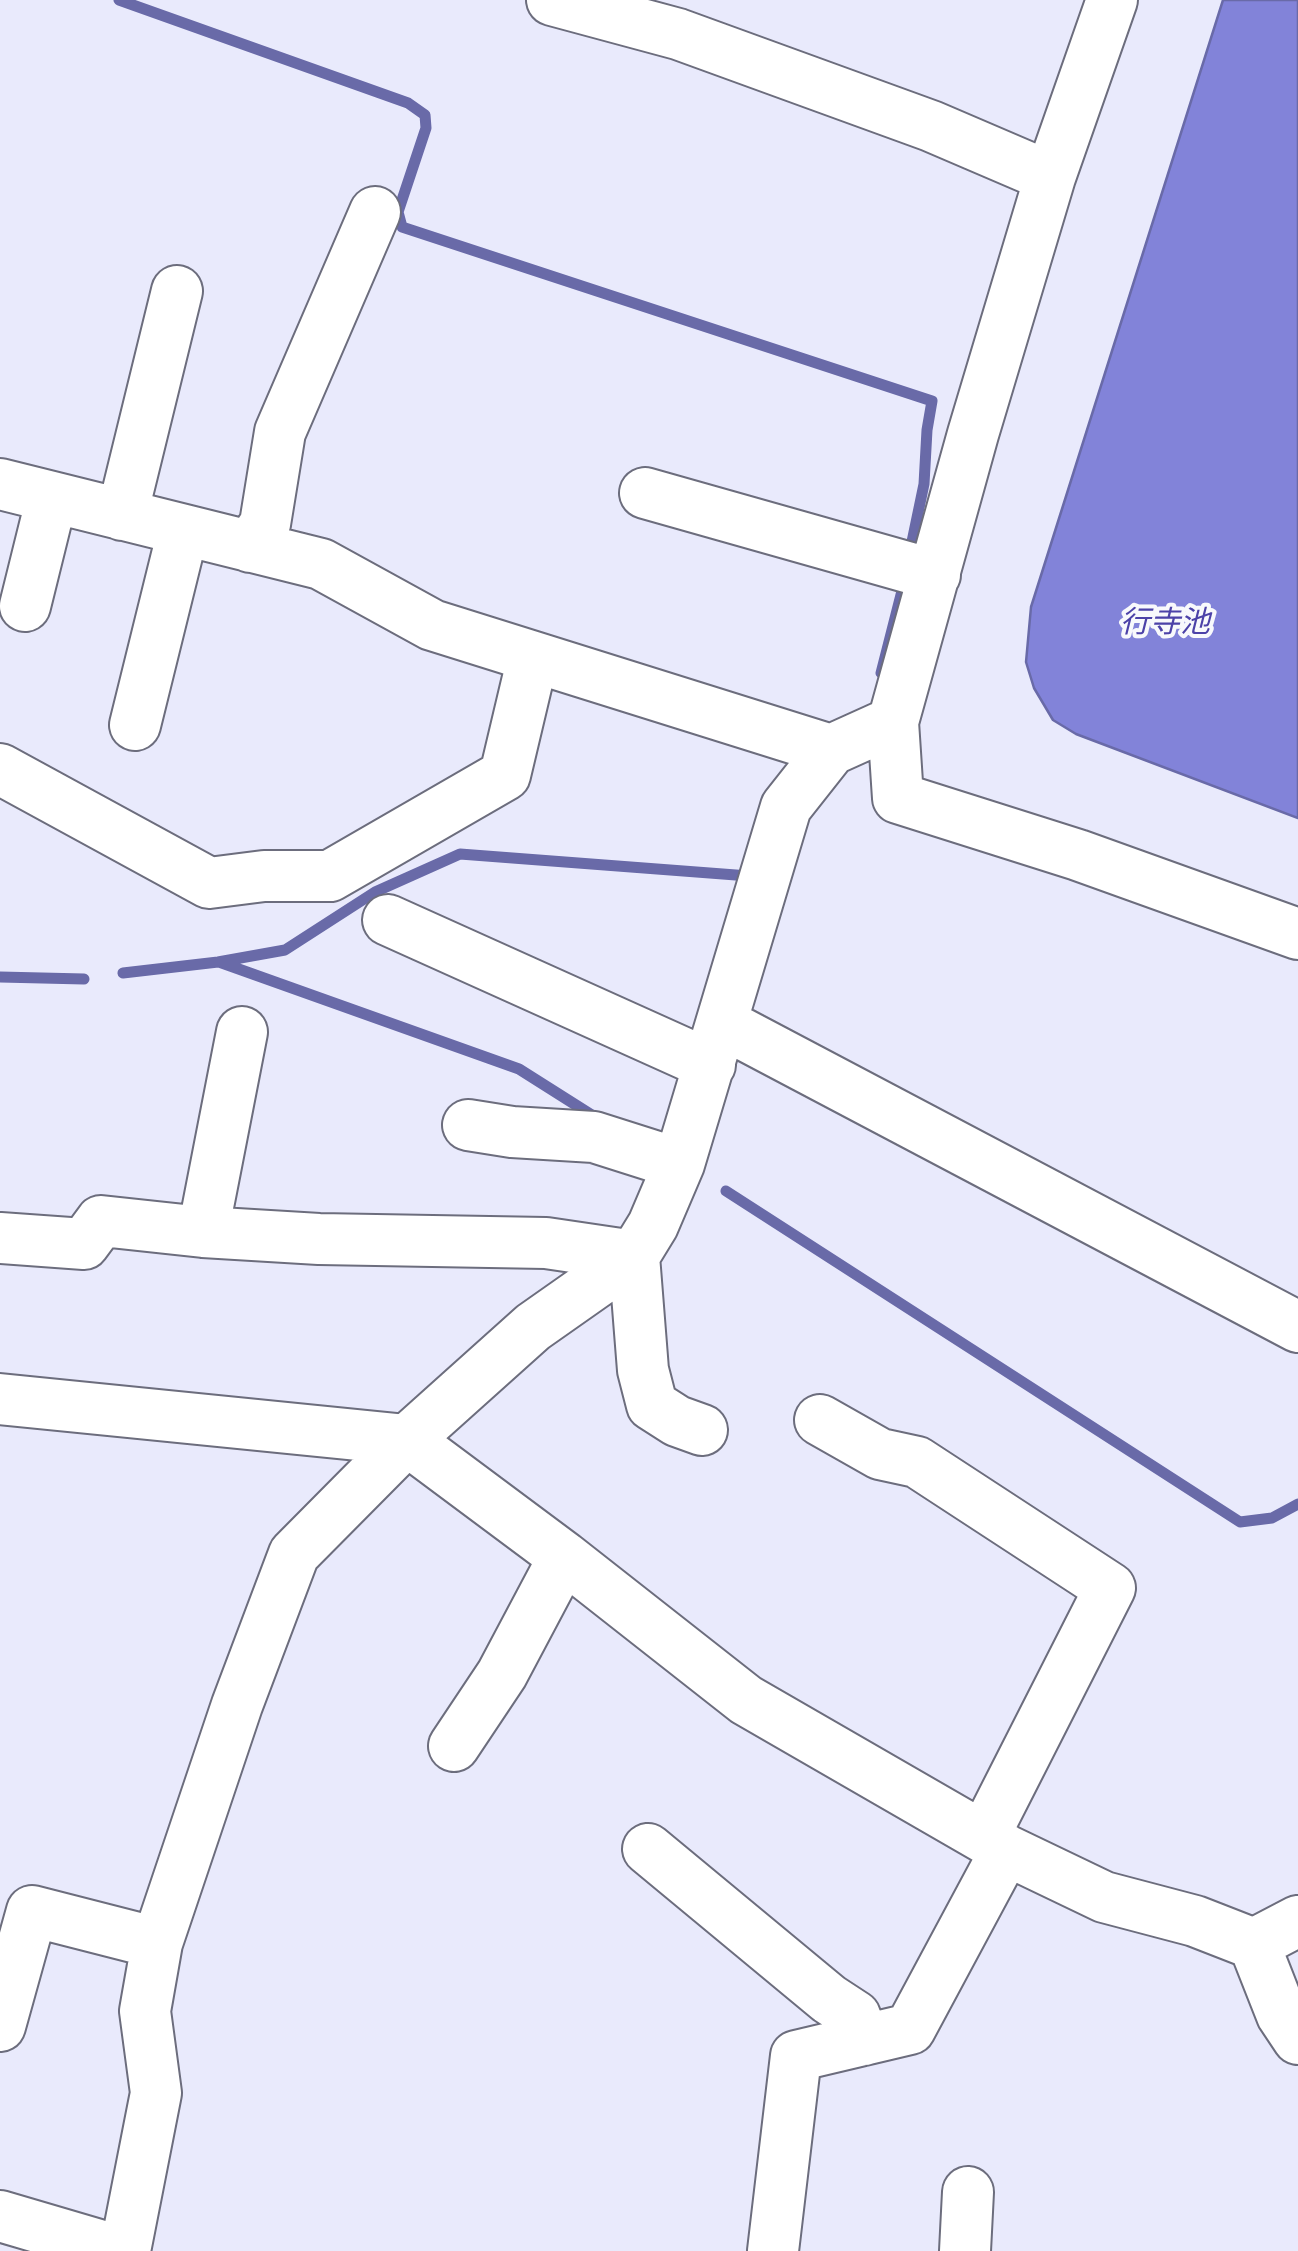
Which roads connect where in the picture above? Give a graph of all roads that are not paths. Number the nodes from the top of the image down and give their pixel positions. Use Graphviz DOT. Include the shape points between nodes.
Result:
graph roads {
  1 [pos="552,0"];
  2 [pos="1112,0"];
  3 [pos="1050,177"];
  4 [pos="374,212"];
  5 [pos="176,291"];
  6 [pos="0,484"];
  7 [pos="646,493"];
  8 [pos="52,497"];
  9 [pos="122,515"];
  10 [pos="184,531"];
  11 [pos="250,548"];
  12 [pos="918,570"];
  13 [pos="25,606"];
  14 [pos="533,657"];
  15 [pos="135,725"];
  16 [pos="866,734"];
  17 [pos="0,769"];
  18 [pos="388,920"];
  19 [pos="1298,934"];
  20 [pos="242,1032"];
  21 [pos="716,1044"];
  22 [pos="468,1125"];
  23 [pos="680,1164"];
  24 [pos="204,1232"];
  25 [pos="0,1238"];
  26 [pos="634,1256"];
  27 [pos="1298,1327"];
  28 [pos="0,1399"];
  29 [pos="820,1420"];
  30 [pos="702,1430"];
  31 [pos="407,1440"];
  32 [pos="564,1557"];
  33 [pos="454,1746"];
  34 [pos="995,1843"];
  35 [pos="648,1849"];
  36 [pos="1298,1920"];
  37 [pos="157,1943"];
  38 [pos="1254,1944"];
  39 [pos="0,2026"];
  40 [pos="864,2040"];
  41 [pos="1298,2040"];
  42 [pos="968,2192"];
  43 [pos="0,2216"];
  44 [pos="122,2251"];
  45 [pos="773,2251"];
  46 [pos="965,2251"];
  1 -- 3 [label="street" via="678,34"];
  2 -- 3 [label="street"];
  3 -- 12 [label="street" via="973,434"];
  4 -- 11 [label="street" via="280,432 265,524"];
  5 -- 9 [label="street"];
  6 -- 8 [label="street"];
  7 -- 12 [label="street"];
  8 -- 9 [label="street"];
  8 -- 13 [label="street"];
  9 -- 10 [label="street"];
  10 -- 11 [label="street"];
  10 -- 15 [label="street"];
  11 -- 14 [label="street" via="320,564 432,626"];
  12 -- 16 [label="street"];
  14 -- 16 [label="street"];
  14 -- 17 [label="street" via="505,776 330,876 209,883"];
  16 -- 19 [label="street" via="898,798"];
  16 -- 21 [label="street" via="786,807"];
  18 -- 21 [label="street"];
  20 -- 24 [label="street"];
  21 -- 23 [label="street"];
  21 -- 27 [label="street"];
  22 -- 23 [label="street" via="594,1137"];
  23 -- 26 [label="street"];
  24 -- 25 [label="street" via="101,1220 84,1244"];
  24 -- 26 [label="street" via="546,1243"];
  26 -- 30 [label="street" via="652,1405"];
  26 -- 31 [label="street" via="533,1327"];
  28 -- 31 [label="street"];
  29 -- 34 [label="street" via="880,1454 918,1462 1110,1588"];
  31 -- 32 [label="street"];
  31 -- 37 [label="street" via="294,1554"];
  32 -- 33 [label="street" via="502,1674"];
  32 -- 34 [label="street" via="746,1700"];
  34 -- 38 [label="street" via="1104,1897"];
  34 -- 40 [label="street" via="910,2029"];
  35 -- 40 [label="street" via="854,2016"];
  36 -- 38 [label="street"];
  37 -- 39 [label="street" via="32,1911"];
  37 -- 44 [label="street" via="146,2011 156,2093"];
  38 -- 41 [label="street"];
  40 -- 45 [label="street" via="796,2056"];
  42 -- 46 [label="street"];
  43 -- 44 [label="street"];
}
